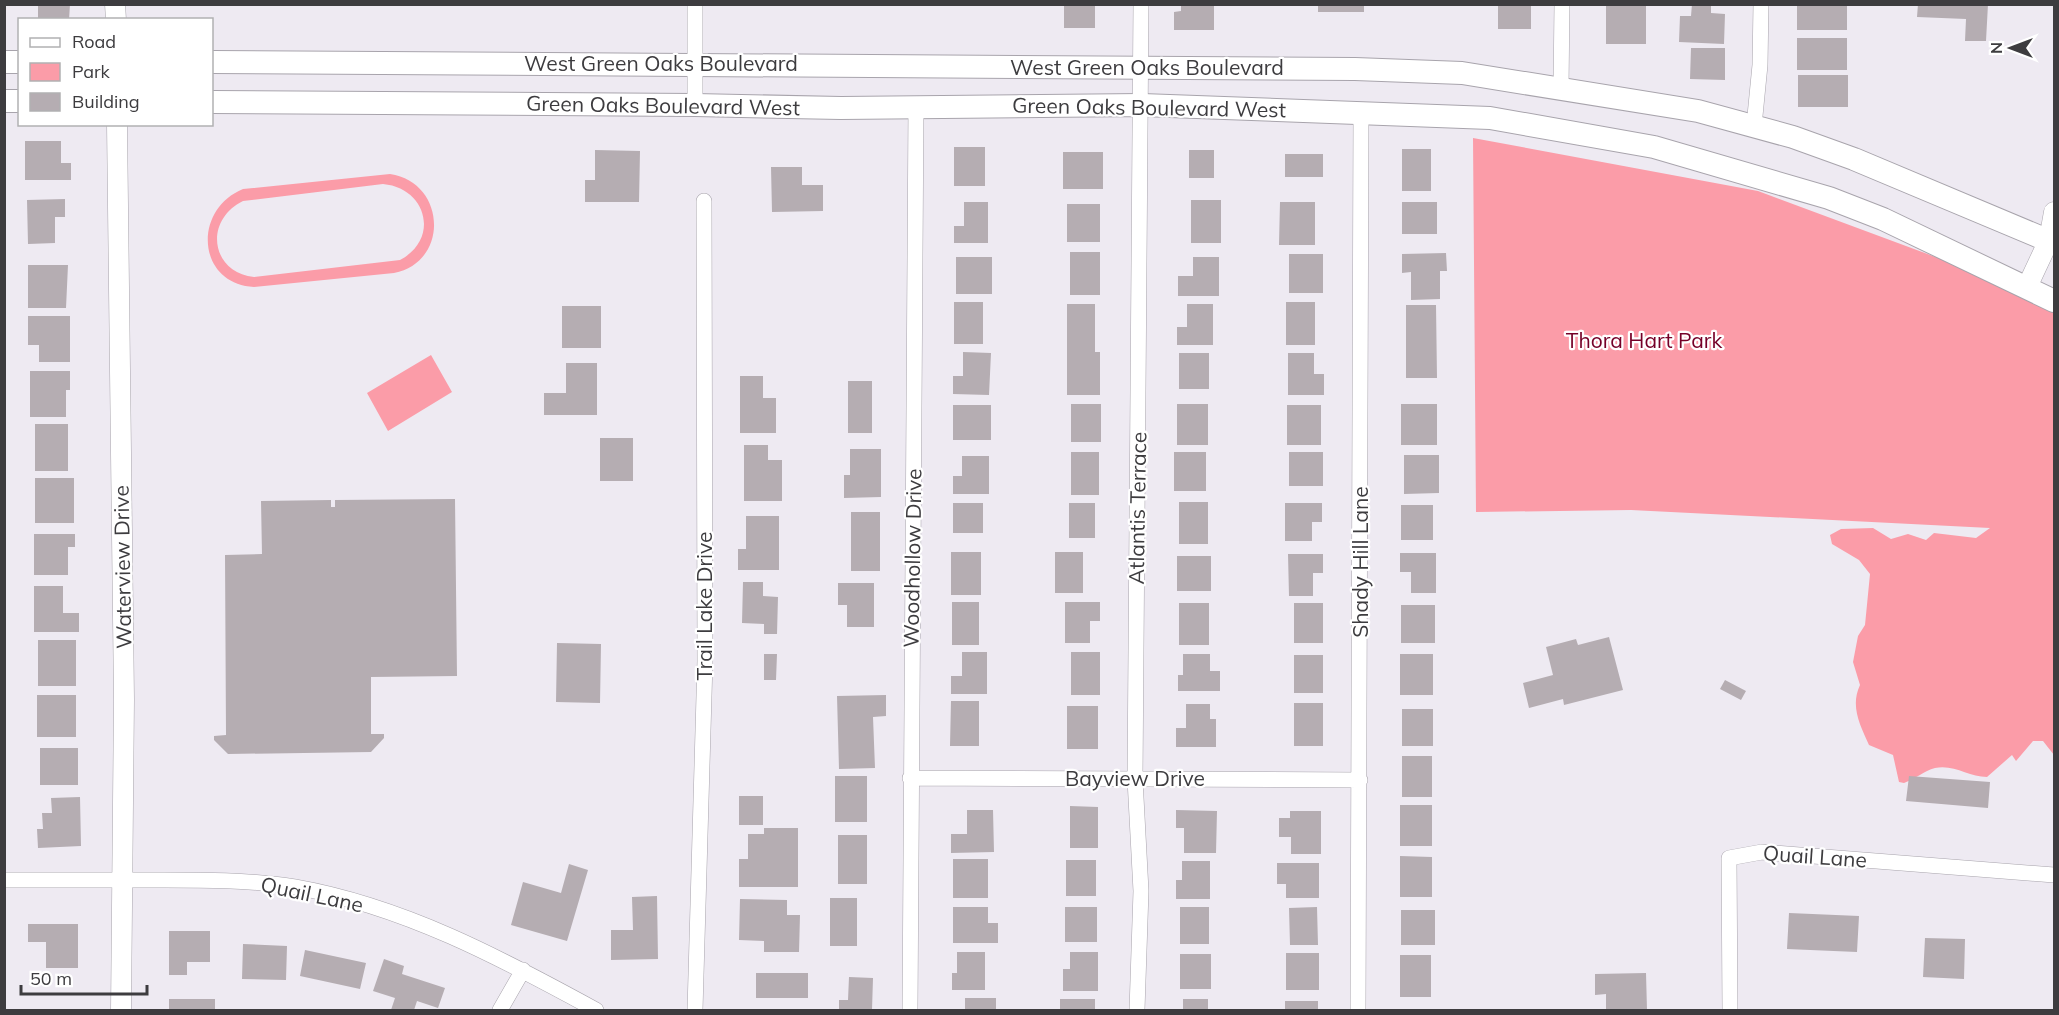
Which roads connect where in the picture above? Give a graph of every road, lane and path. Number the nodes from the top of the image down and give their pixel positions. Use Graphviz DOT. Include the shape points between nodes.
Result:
graph roads {
  1 [pos="695,4"];
  2 [pos="1141,4"];
  3 [pos="1562,4"];
  4 [pos="1761,4"];
  5 [pos="213,62"];
  6 [pos="695,63"];
  7 [pos="1142,68"];
  8 [pos="1561,88"];
  9 [pos="213,102"];
  10 [pos="695,105"];
  11 [pos="1142,105"];
  12 [pos="916,106"];
  13 [pos="1361,114"];
  14 [pos="117,126"];
  15 [pos="1754,126"];
  16 [pos="704,201"];
  17 [pos="2055,212"];
  18 [pos="2052,241"];
  19 [pos="2027,287"];
  20 [pos="2055,301"];
  21 [pos="910,778"];
  22 [pos="1135,779"];
  23 [pos="1360,780"];
  24 [pos="2055,875"];
  25 [pos="4,880"];
  26 [pos="122,880"];
  27 [pos="523,970"];
  28 [pos="121,1011"];
  29 [pos="500,1011"];
  30 [pos="596,1011"];
  31 [pos="695,1011"];
  32 [pos="910,1011"];
  33 [pos="1137,1011"];
  34 [pos="1358,1011"];
  35 [pos="1730,1011"];
  1 -- 6 [label="street"];
  2 -- 7 [label="street, Atlantis Terrace"];
  3 -- 8 [label="street"];
  4 -- 15 [label="street"];
  5 -- 6 [label="main road, West Green Oaks Boulevard"];
  6 -- 7 [label="main road, West Green Oaks Boulevard"];
  6 -- 10 [label="street"];
  7 -- 8 [label="main road, West Green Oaks Boulevard" via="1461,73"];
  7 -- 11 [label="street, Atlantis Terrace"];
  8 -- 15 [label="main road, West Green Oaks Boulevard" via="1698,111"];
  9 -- 10 [label="main road, Green Oaks Boulevard West"];
  10 -- 12 [label="main road, Green Oaks Boulevard West"];
  11 -- 12 [label="main road, Green Oaks Boulevard West"];
  11 -- 13 [label="main road, Green Oaks Boulevard West"];
  11 -- 22 [label="street, Atlantis Terrace"];
  12 -- 21 [label="street, Woodhollow Drive"];
  13 -- 19 [label="main road, Green Oaks Boulevard West" via="1490,118 1654,147 1829,198"];
  13 -- 23 [label="street, Shady Hill Lane"];
  14 -- 26 [label="street, Waterview Drive" via="124,699"];
  15 -- 18 [label="main road, West Green Oaks Boulevard" via="1854,159"];
  16 -- 31 [label="street, Trail Lake Drive" via="705,662"];
  17 -- 18 [label="street"];
  18 -- 19 [label="street"];
  19 -- 20 [label="main road, Green Oaks Boulevard West"];
  21 -- 22 [label="street, Bayview Drive"];
  21 -- 32 [label="street, Woodhollow Drive"];
  22 -- 23 [label="street, Bayview Drive"];
  22 -- 33 [label="street, Atlantis Terrace" via="1141,891"];
  23 -- 34 [label="street, Shady Hill Lane"];
  24 -- 35 [label="street, Quail Lane" via="1762,852 1729,858"];
  25 -- 26 [label="street, Quail Lane"];
  26 -- 27 [label="street, Quail Lane" via="214,879 294,887 420,923"];
  26 -- 28 [label="street, Waterview Drive"];
  27 -- 29 [label="street"];
  27 -- 30 [label="street, Quail Lane"];
}
